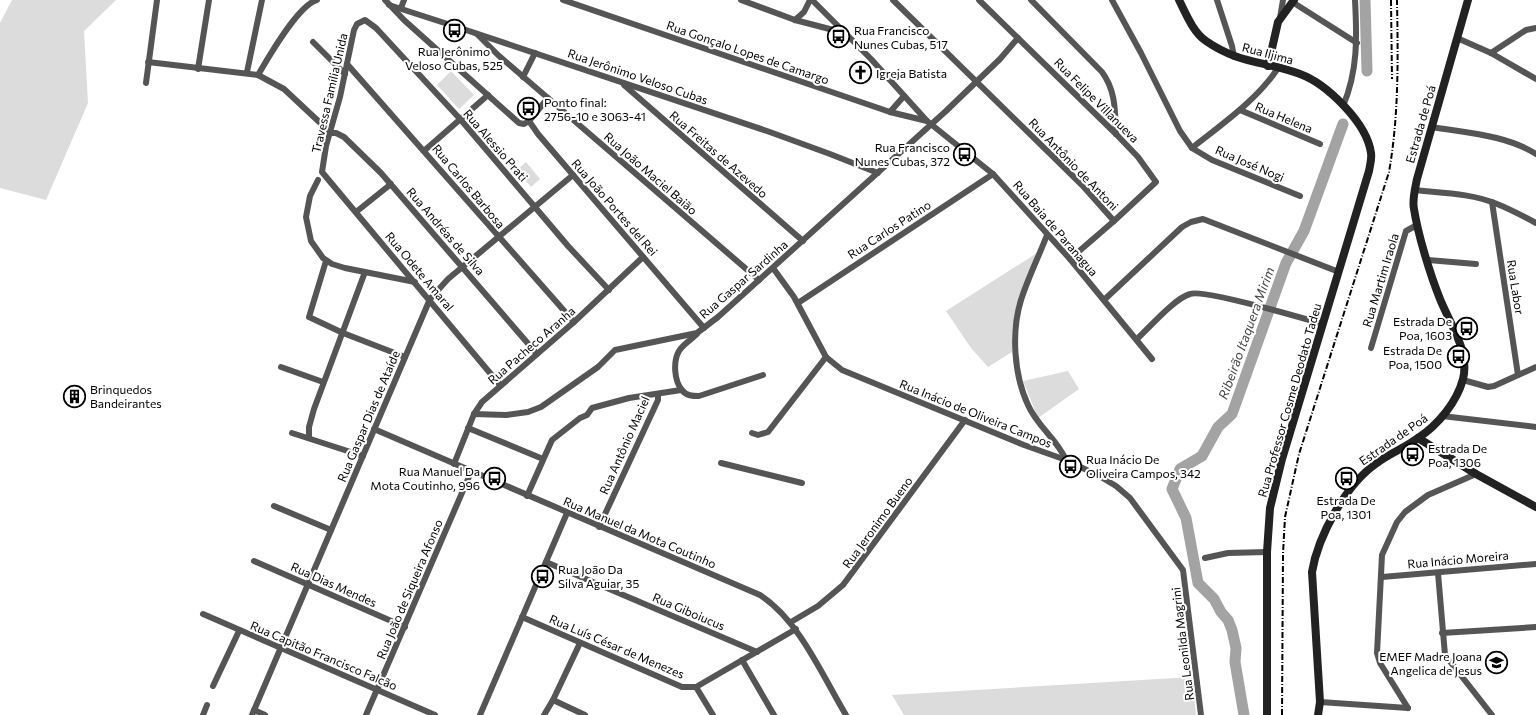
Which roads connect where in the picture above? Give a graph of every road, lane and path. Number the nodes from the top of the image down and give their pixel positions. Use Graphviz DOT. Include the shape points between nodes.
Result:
graph roads {
  1 [pos="157,0"];
  2 [pos="210,0"];
  3 [pos="262,0"];
  4 [pos="314,0"];
  5 [pos="385,0"];
  6 [pos="404,0"];
  7 [pos="563,0"];
  8 [pos="741,0"];
  9 [pos="811,0"];
  10 [pos="893,0"];
  11 [pos="978,0"];
  12 [pos="1031,0"];
  13 [pos="1112,0"];
  14 [pos="1179,0"];
  15 [pos="1217,0"];
  16 [pos="1283,0"];
  17 [pos="1355,0"];
  18 [pos="1468,0"];
  19 [pos="1297,2"];
  20 [pos="389,6"];
  21 [pos="401,8"];
  22 [pos="795,20"];
  23 [pos="362,21"];
  24 [pos="1279,22"];
  25 [pos="1536,28"];
  26 [pos="843,32"];
  27 [pos="476,33"];
  28 [pos="1018,38"];
  29 [pos="1456,38"];
  30 [pos="313,42"];
  31 [pos="1357,43"];
  32 [pos="535,53"];
  33 [pos="1491,53"];
  34 [pos="1234,57"];
  35 [pos="148,62"];
  36 [pos="347,64"];
  37 [pos="1268,66"];
  38 [pos="1278,68"];
  39 [pos="198,69"];
  40 [pos="247,72"];
  41 [pos="345,74"];
  42 [pos="258,75"];
  43 [pos="524,76"];
  44 [pos="1536,78"];
  45 [pos="621,82"];
  46 [pos="976,82"];
  47 [pos="146,83"];
  48 [pos="488,95"];
  49 [pos="904,96"];
  50 [pos="548,98"];
  51 [pos="1343,106"];
  52 [pos="1240,110"];
  53 [pos="890,112"];
  54 [pos="461,120"];
  55 [pos="530,120"];
  56 [pos="929,123"];
  57 [pos="1432,127"];
  58 [pos="331,132"];
  59 [pos="1116,134"];
  60 [pos="1320,144"];
  61 [pos="1192,148"];
  62 [pos="425,150"];
  63 [pos="1536,154"];
  64 [pos="322,172"];
  65 [pos="878,173"];
  66 [pos="994,174"];
  67 [pos="573,175"];
  68 [pos="318,180"];
  69 [pos="391,184"];
  70 [pos="1414,190"];
  71 [pos="1300,196"];
  72 [pos="1492,202"];
  73 [pos="535,206"];
  74 [pos="356,212"];
  75 [pos="1114,221"];
  76 [pos="1536,223"];
  77 [pos="1417,224"];
  78 [pos="1047,235"];
  79 [pos="498,236"];
  80 [pos="803,241"];
  81 [pos="643,257"];
  82 [pos="1070,259"];
  83 [pos="1428,260"];
  84 [pos="326,261"];
  85 [pos="1476,264"];
  86 [pos="463,267"];
  87 [pos="773,268"];
  88 [pos="365,272"];
  89 [pos="1339,272"];
  90 [pos="759,280"];
  91 [pos="415,282"];
  92 [pos="609,290"];
  93 [pos="430,299"];
  94 [pos="1104,300"];
  95 [pos="798,303"];
  96 [pos="574,322"];
  97 [pos="1323,324"];
  98 [pos="704,328"];
  99 [pos="343,333"];
  100 [pos="697,333"];
  101 [pos="1137,340"];
  102 [pos="1371,348"];
  103 [pos="537,354"];
  104 [pos="405,357"];
  105 [pos="826,357"];
  106 [pos="1152,358"];
  107 [pos="282,367"];
  108 [pos="1536,367"];
  109 [pos="763,375"];
  110 [pos="1518,375"];
  111 [pos="1463,380"];
  112 [pos="323,382"];
  113 [pos="500,386"];
  114 [pos="681,390"];
  115 [pos="658,394"];
  116 [pos="474,414"];
  117 [pos="1442,416"];
  118 [pos="965,420"];
  119 [pos="1536,426"];
  120 [pos="468,428"];
  121 [pos="374,429"];
  122 [pos="292,433"];
  123 [pos="752,433"];
  124 [pos="309,438"];
  125 [pos="1418,438"];
  126 [pos="363,456"];
  127 [pos="543,459"];
  128 [pos="1066,460"];
  129 [pos="720,463"];
  130 [pos="454,464"];
  131 [pos="471,472"];
  132 [pos="1476,474"];
  133 [pos="802,484"];
  134 [pos="527,496"];
  135 [pos="274,506"];
  136 [pos="1536,507"];
  137 [pos="567,513"];
  138 [pos="599,527"];
  139 [pos="331,530"];
  140 [pos="1267,552"];
  141 [pos="1205,558"];
  142 [pos="254,561"];
  143 [pos="546,562"];
  144 [pos="1536,564"];
  145 [pos="1183,570"];
  146 [pos="1438,573"];
  147 [pos="1382,577"];
  148 [pos="307,585"];
  149 [pos="204,614"];
  150 [pos="522,617"];
  151 [pos="791,622"];
  152 [pos="405,627"];
  153 [pos="1536,627"];
  154 [pos="796,629"];
  155 [pos="240,631"];
  156 [pos="1442,633"];
  157 [pos="580,643"];
  158 [pos="280,649"];
  159 [pos="757,652"];
  160 [pos="742,660"];
  161 [pos="213,686"];
  162 [pos="696,687"];
  163 [pos="376,690"];
  164 [pos="553,700"];
  165 [pos="1320,702"];
  166 [pos="206,705"];
  167 [pos="422,712"];
  168 [pos="253,713"];
  169 [pos="203,715"];
  170 [pos="265,715"];
  171 [pos="366,715"];
  172 [pos="435,715"];
  173 [pos="480,715"];
  174 [pos="544,715"];
  175 [pos="585,715"];
  176 [pos="713,715"];
  177 [pos="774,715"];
  178 [pos="846,715"];
  179 [pos="1201,715"];
  180 [pos="1267,715"];
  181 [pos="1318,715"];
  182 [pos="1492,715"];
  1 -- 35 [label="street"];
  2 -- 39 [label="street"];
  3 -- 40 [label="street"];
  4 -- 42 [label="street" via="279,40"];
  5 -- 20 [label="street"];
  6 -- 21 [label="street"];
  7 -- 53 [label="street, Rua Gonçalo Lopes de Camargo"];
  8 -- 22 [label="street"];
  9 -- 22 [label="street" via="804,12"];
  9 -- 26 [label="street"];
  10 -- 46 [label="street, Rua Antônio de Antoni"];
  11 -- 28 [label="street, Rua Felipe Villanueva"];
  12 -- 59 [label="street" via="1109,82 1114,96"];
  13 -- 61 [label="street" via="1180,131"];
  14 -- 34 [label="main road, Rua Iljima" via="1204,40"];
  15 -- 34 [label="street"];
  16 -- 24 [label="street"];
  17 -- 31 [label="street"];
  18 -- 29 [label="main road, Estrada de Poá"];
  19 -- 24 [label="main road"];
  19 -- 31 [label="street"];
  20 -- 21 [label="street, Rua Jerônimo Veloso Cubas"];
  20 -- 48 [label="street"];
  21 -- 27 [label="street, Rua Jerônimo Veloso Cubas"];
  22 -- 26 [label="street"];
  23 -- 36 [label="street, Travessa Família Unida" via="354,30"];
  23 -- 54 [label="street, Rua Alessio Prati" via="369,22 376,28"];
  24 -- 37 [label="main road"];
  25 -- 33 [label="street" via="1526,30"];
  26 -- 49 [label="street"];
  27 -- 32 [label="street, Rua Jerônimo Veloso Cubas"];
  27 -- 43 [label="street, Rua João Maciel Baião"];
  28 -- 46 [label="street"];
  28 -- 59 [label="street, Rua Felipe Villanueva"];
  29 -- 33 [label="street"];
  29 -- 57 [label="main road, Estrada de Poá"];
  30 -- 41 [label="street"];
  31 -- 51 [label="street" via="1352,84"];
  32 -- 43 [label="street"];
  32 -- 45 [label="street, Rua Jerônimo Veloso Cubas"];
  33 -- 44 [label="street"];
  34 -- 37 [label="main road, Rua Iljima"];
  35 -- 39 [label="street, Rua Andréas de Silva"];
  35 -- 47 [label="street"];
  36 -- 41 [label="street, Travessa Família Unida"];
  36 -- 62 [label="street, Rua Carlos Barbosa"];
  37 -- 38 [label="main road, Rua Iljima"];
  38 -- 51 [label="main road, Rua Iljima" via="1308,78"];
  38 -- 52 [label="street"];
  39 -- 40 [label="street, Rua Andréas de Silva"];
  40 -- 42 [label="street, Rua Andréas de Silva"];
  41 -- 58 [label="street, Travessa Família Unida"];
  42 -- 58 [label="street, Rua Andréas de Silva" via="284,89"];
  43 -- 50 [label="street, Rua João Maciel Baião"];
  45 -- 65 [label="street, Rua Jerônimo Veloso Cubas" via="823,151"];
  45 -- 80 [label="street, Rua Freitas de Azevedo"];
  46 -- 56 [label="street, Rua Gaspar Sardinha"];
  46 -- 75 [label="street, Rua Antônio de Antoni" via="1082,185"];
  48 -- 54 [label="street"];
  48 -- 55 [label="street" via="519,123 524,124"];
  49 -- 53 [label="street"];
  49 -- 56 [label="street"];
  50 -- 55 [label="street"];
  50 -- 90 [label="street, Rua João Maciel Baião"];
  51 -- 89 [label="main road, Rua Professor Cosme Deodato Tadeu" via="1362,127 1371,153 1369,171"];
  52 -- 60 [label="street, Rua Helena"];
  52 -- 61 [label="street"];
  53 -- 56 [label="street, Rua Gonçalo Lopes de Camargo"];
  54 -- 62 [label="street"];
  54 -- 73 [label="street, Rua Alessio Prati"];
  55 -- 67 [label="street, Rua João Portes del Rei" via="538,134"];
  56 -- 65 [label="street, Rua Gaspar Sardinha"];
  56 -- 66 [label="street, Rua Baia de Paranagua"];
  57 -- 63 [label="street" via="1506,140"];
  57 -- 70 [label="main road, Estrada de Poá"];
  58 -- 64 [label="street, Travessa Família Unida"];
  58 -- 69 [label="street, Rua Andréas de Silva" via="344,137"];
  59 -- 75 [label="street, Rua Felipe Villanueva" via="1156,182"];
  61 -- 71 [label="street, Rua José Nogi" via="1212,160"];
  62 -- 79 [label="street, Rua Carlos Barbosa"];
  64 -- 74 [label="street, Rua Odete Amaral"];
  65 -- 80 [label="street, Rua Gaspar Sardinha"];
  66 -- 78 [label="street, Rua Baia de Paranagua"];
  66 -- 95 [label="street, Rua Carlos Patino"];
  67 -- 73 [label="street, Rua Gaspar Dias de Ataíde"];
  67 -- 81 [label="street, Rua João Portes del Rei"];
  68 -- 84 [label="street" via="306,214 307,226 311,240"];
  69 -- 74 [label="street"];
  69 -- 86 [label="street, Rua Andréas de Silva"];
  70 -- 72 [label="street"];
  70 -- 77 [label="main road, Estrada de Poá" via="1413,208"];
  72 -- 76 [label="street"];
  72 -- 110 [label="street, Rua Labor"];
  73 -- 79 [label="street, Rua Gaspar Dias de Ataíde"];
  73 -- 92 [label="street, Rua Alessio Prati"];
  74 -- 91 [label="street, Rua Odete Amaral"];
  75 -- 82 [label="street, Rua Antônio de Antoni"];
  77 -- 83 [label="main road, Estrada de Poá"];
  77 -- 102 [label="street, Rua Martim Iraola" via="1406,231"];
  78 -- 82 [label="street, Rua Baia de Paranagua"];
  78 -- 128 [label="street" via="1021,300 1016,333 1017,358 1020,384 1028,405"];
  79 -- 86 [label="street, Rua Gaspar Dias de Ataíde"];
  79 -- 96 [label="street, Rua Carlos Barbosa"];
  80 -- 87 [label="street, Rua Gaspar Sardinha"];
  81 -- 92 [label="street, Rua Pacheco Aranha"];
  81 -- 98 [label="street, Rua João Portes del Rei"];
  82 -- 94 [label="street, Rua Baia de Paranagua"];
  83 -- 85 [label="street"];
  83 -- 111 [label="main road, Estrada de Poá" via="1440,299 1460,343 1464,358"];
  84 -- 88 [label="street"];
  84 -- 99 [label="street" via="308,314 311,319"];
  86 -- 93 [label="street, Rua Gaspar Dias de Ataíde"];
  86 -- 103 [label="street, Rua Andréas de Silva"];
  87 -- 90 [label="street, Rua Gaspar Sardinha"];
  87 -- 95 [label="street, Rua Inácio de Oliveira Campos"];
  88 -- 91 [label="street"];
  88 -- 99 [label="street"];
  89 -- 94 [label="street" via="1203,219 1182,227"];
  89 -- 97 [label="main road, Rua Professor Cosme Deodato Tadeu"];
  90 -- 98 [label="street, Rua Gaspar Sardinha"];
  91 -- 93 [label="street, Rua Odete Amaral"];
  92 -- 96 [label="street, Rua Pacheco Aranha"];
  93 -- 104 [label="street, Rua Gaspar Dias de Ataíde"];
  93 -- 113 [label="street, Rua Odete Amaral"];
  94 -- 101 [label="street, Rua Baia de Paranagua"];
  95 -- 105 [label="street, Rua Inácio de Oliveira Campos"];
  96 -- 103 [label="street, Rua Pacheco Aranha"];
  97 -- 101 [label="street" via="1202,293 1189,294 1178,301"];
  97 -- 140 [label="main road, Rua Professor Cosme Deodato Tadeu" via="1274,490"];
  98 -- 100 [label="street, Rua Gaspar Sardinha"];
  99 -- 104 [label="street"];
  99 -- 112 [label="street"];
  100 -- 114 [label="street" via="680,349 676,360"];
  100 -- 116 [label="street, Rua Gaspar Sardinha" via="615,350 598,367 549,402 528,412 506,415"];
  101 -- 106 [label="street, Rua Baia de Paranagua"];
  103 -- 113 [label="street, Rua Pacheco Aranha"];
  104 -- 121 [label="street, Rua Gaspar Dias de Ataíde"];
  105 -- 118 [label="street, Rua Inácio de Oliveira Campos" via="842,370"];
  105 -- 123 [label="street" via="768,432 758,435"];
  107 -- 112 [label="street"];
  108 -- 110 [label="street"];
  109 -- 114 [label="street" via="699,396 688,395"];
  110 -- 111 [label="street" via="1488,387"];
  111 -- 117 [label="main road, Estrada de Poá" via="1455,398"];
  112 -- 124 [label="street" via="311,421"];
  113 -- 116 [label="street, Rua Pacheco Aranha" via="482,402"];
  114 -- 115 [label="street"];
  115 -- 127 [label="street" via="595,406 590,409 587,416 580,418 563,433 554,437"];
  115 -- 138 [label="street, Rua Antônio Maciel" via="658,400 631,461"];
  116 -- 120 [label="street, Rua Pacheco Aranha"];
  117 -- 119 [label="street"];
  117 -- 125 [label="main road, Estrada de Poá"];
  118 -- 128 [label="street, Rua Inácio de Oliveira Campos"];
  118 -- 151 [label="street, Rua Jeronimo Bueno" via="852,575 829,598"];
  120 -- 127 [label="street"];
  120 -- 130 [label="street, Rua Pacheco Aranha"];
  121 -- 126 [label="street, Rua Gaspar Dias de Ataíde"];
  121 -- 130 [label="street, Rua Manuel da Mota Coutinho"];
  122 -- 124 [label="street"];
  124 -- 126 [label="street"];
  125 -- 132 [label="main road"];
  125 -- 165 [label="main road, Estrada de Poá" via="1377,462 1358,480 1331,522 1316,553 1312,588"];
  126 -- 139 [label="street, Rua Gaspar Dias de Ataíde"];
  127 -- 134 [label="street"];
  128 -- 145 [label="street, Rua Inácio de Oliveira Campos" via="1101,477 1130,498"];
  129 -- 133 [label="street"];
  130 -- 131 [label="street, Rua Manuel da Mota Coutinho"];
  131 -- 134 [label="street, Rua Manuel da Mota Coutinho"];
  131 -- 152 [label="street, Rua João de Siqueira Afonso"];
  132 -- 136 [label="main road"];
  132 -- 147 [label="street" via="1428,495 1405,512 1397,522 1384,550"];
  134 -- 137 [label="street, Rua Manuel da Mota Coutinho"];
  135 -- 139 [label="street"];
  137 -- 138 [label="street, Rua Manuel da Mota Coutinho"];
  137 -- 143 [label="street"];
  138 -- 151 [label="street, Rua Manuel da Mota Coutinho" via="747,588 766,599"];
  139 -- 148 [label="street, Rua Gaspar Dias de Ataíde"];
  140 -- 141 [label="street" via="1228,553"];
  140 -- 180 [label="main road, Rua Professor Cosme Deodato Tadeu"];
  142 -- 148 [label="street, Rua Dias Mendes"];
  143 -- 150 [label="street"];
  143 -- 159 [label="street, Rua Giboiucus"];
  144 -- 146 [label="street, Rua Inácio Moreira"];
  145 -- 179 [label="street, Rua Leonilda Magrini"];
  146 -- 147 [label="street, Rua Inácio Moreira"];
  146 -- 156 [label="street"];
  147 -- 165 [label="street" via="1377,653 1380,663 1408,708"];
  148 -- 152 [label="street, Rua Dias Mendes"];
  148 -- 158 [label="street, Rua Gaspar Dias de Ataíde"];
  149 -- 155 [label="street, Rua Capitão Francisco Falcão"];
  150 -- 157 [label="street, Rua Luís César de Menezes"];
  150 -- 173 [label="street"];
  151 -- 154 [label="street, Rua Manuel da Mota Coutinho"];
  152 -- 163 [label="street, Rua João de Siqueira Afonso"];
  153 -- 156 [label="street"];
  154 -- 159 [label="street"];
  154 -- 178 [label="street, Rua Manuel da Mota Coutinho"];
  155 -- 158 [label="street, Rua Capitão Francisco Falcão"];
  155 -- 161 [label="street"];
  156 -- 182 [label="street" via="1445,655"];
  157 -- 162 [label="street, Rua Luís César de Menezes" via="682,687"];
  157 -- 164 [label="street"];
  158 -- 163 [label="street, Rua Capitão Francisco Falcão"];
  158 -- 168 [label="street, Rua Gaspar Dias de Ataíde"];
  159 -- 160 [label="street"];
  160 -- 162 [label="street"];
  160 -- 177 [label="street"];
  162 -- 176 [label="street, Rua Luís César de Menezes"];
  163 -- 167 [label="street, Rua Capitão Francisco Falcão"];
  163 -- 171 [label="street, Rua João de Siqueira Afonso"];
  164 -- 174 [label="street"];
  164 -- 175 [label="street"];
  165 -- 181 [label="main road, Estrada de Poá"];
  166 -- 169 [label="street"];
  167 -- 172 [label="street, Rua Capitão Francisco Falcão"];
  168 -- 170 [label="street"];
}
